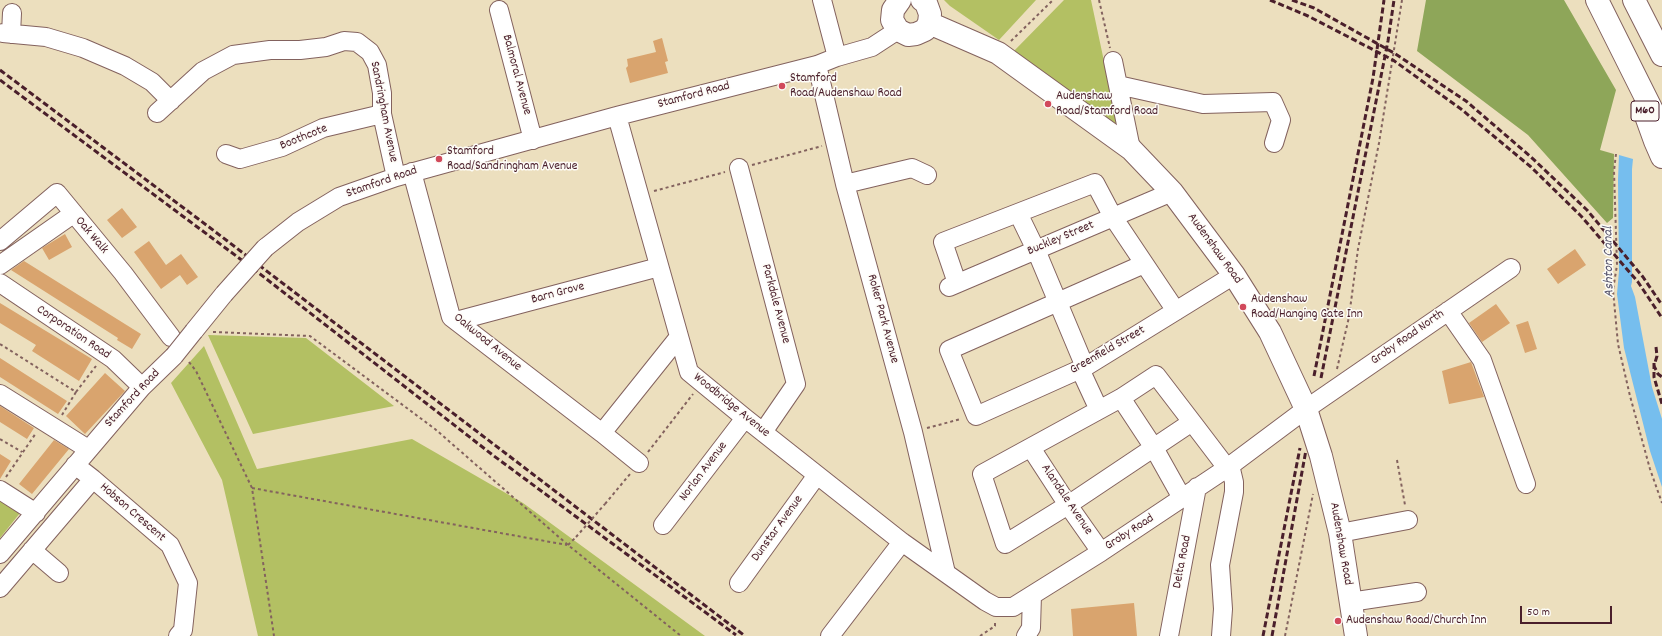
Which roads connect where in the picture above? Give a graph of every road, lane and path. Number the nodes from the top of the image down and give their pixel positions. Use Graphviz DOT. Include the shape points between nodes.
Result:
graph roads {
  1 [pos="822,0"];
  2 [pos="900,0"];
  3 [pos="922,0"];
  4 [pos="1053,0"];
  5 [pos="1099,0"];
  6 [pos="1402,0"];
  7 [pos="1597,0"];
  8 [pos="1634,0"];
  9 [pos="499,10"];
  10 [pos="12,13"];
  11 [pos="929,23"];
  12 [pos="898,30"];
  13 [pos="998,53"];
  14 [pos="1662,55"];
  15 [pos="837,57"];
  16 [pos="1113,61"];
  17 [pos="1629,64"];
  18 [pos="817,65"];
  19 [pos="1118,85"];
  20 [pos="171,101"];
  21 [pos="157,113"];
  22 [pos="382,114"];
  23 [pos="617,116"];
  24 [pos="1662,130"];
  25 [pos="533,140"];
  26 [pos="1274,144"];
  27 [pos="1131,149"];
  28 [pos="226,154"];
  29 [pos="1616,154"];
  30 [pos="1662,157"];
  31 [pos="739,168"];
  32 [pos="404,174"];
  33 [pos="927,175"];
  34 [pos="845,184"];
  35 [pos="1172,192"];
  36 [pos="1018,213"];
  37 [pos="73,214"];
  38 [pos="1113,217"];
  39 [pos="0,241"];
  40 [pos="1036,250"];
  41 [pos="1144,264"];
  42 [pos="0,265"];
  43 [pos="659,267"];
  44 [pos="1511,268"];
  45 [pos="1234,275"];
  46 [pos="0,283"];
  47 [pos="1058,302"];
  48 [pos="1176,311"];
  49 [pos="1448,311"];
  50 [pos="456,321"];
  51 [pos="194,331"];
  52 [pos="171,337"];
  53 [pos="678,338"];
  54 [pos="0,344"];
  55 [pos="105,354"];
  56 [pos="181,358"];
  57 [pos="1083,368"];
  58 [pos="1337,370"];
  59 [pos="701,383"];
  60 [pos="142,387"];
  61 [pos="76,392"];
  62 [pos="0,394"];
  63 [pos="1121,398"];
  64 [pos="1306,409"];
  65 [pos="1100,410"];
  66 [pos="976,416"];
  67 [pos="745,418"];
  68 [pos="1192,422"];
  69 [pos="49,425"];
  70 [pos="763,432"];
  71 [pos="913,432"];
  72 [pos="602,433"];
  73 [pos="0,438"];
  74 [pos="1031,448"];
  75 [pos="1154,448"];
  76 [pos="88,450"];
  77 [pos="22,452"];
  78 [pos="1397,460"];
  79 [pos="639,463"];
  80 [pos="75,465"];
  81 [pos="1228,466"];
  82 [pos="817,475"];
  83 [pos="93,479"];
  84 [pos="1526,484"];
  85 [pos="2,485"];
  86 [pos="1197,487"];
  87 [pos="252,488"];
  88 [pos="1314,488"];
  89 [pos="1182,498"];
  90 [pos="1662,503"];
  91 [pos="1068,505"];
  92 [pos="36,513"];
  93 [pos="1408,520"];
  94 [pos="663,525"];
  95 [pos="1340,533"];
  96 [pos="902,542"];
  97 [pos="568,545"];
  98 [pos="32,550"];
  99 [pos="1101,552"];
  100 [pos="0,554"];
  101 [pos="59,573"];
  102 [pos="946,573"];
  103 [pos="739,583"];
  104 [pos="0,588"];
  105 [pos="1417,592"];
  106 [pos="1032,595"];
  107 [pos="1350,602"];
  108 [pos="996,607"];
  109 [pos="178,636"];
  110 [pos="274,636"];
  111 [pos="681,636"];
  112 [pos="830,636"];
  113 [pos="980,636"];
  114 [pos="1026,636"];
  115 [pos="1169,636"];
  116 [pos="1220,636"];
  117 [pos="1285,636"];
  118 [pos="1356,636"];
  1 -- 15 [label="street"];
  2 -- 12 [label="main road" via="893,10 892,20"];
  3 -- 11 [label="main road" via="930,14"];
  4 -- 13 [label="path"];
  5 -- 16 [label="path"];
  6 -- 58 [label="path" via="1379,143 1358,249 1349,317"];
  7 -- 17 [label="main road, M60"];
  8 -- 14 [label="main road"];
  9 -- 25 [label="street, Balmoral Avenue"];
  10 -- 20 [label="street" via="7,33 46,37 83,48 125,66 152,82"];
  11 -- 12 [label="main road" via="925,30 916,34 908,35"];
  11 -- 13 [label="main road, Audenshaw Road"];
  12 -- 15 [label="street, Stamford Road" via="872,47"];
  13 -- 27 [label="main road, Audenshaw Road"];
  15 -- 18 [label="street, Stamford Road"];
  16 -- 19 [label="street"];
  17 -- 24 [label="main road, M60"];
  17 -- 30 [label="main road, M60"];
  18 -- 23 [label="street, Stamford Road"];
  18 -- 34 [label="street, Roker Park Avenue"];
  19 -- 26 [label="street" via="1203,104 1273,102 1281,120"];
  19 -- 27 [label="street"];
  20 -- 21 [label="street, Sandringham Avenue"];
  20 -- 22 [label="street, Sandringham Avenue" via="203,71 233,55 326,47 344,41 357,42 370,52 377,65 382,93"];
  22 -- 28 [label="street, Boothcote" via="323,128 282,147 240,159"];
  22 -- 32 [label="street, Sandringham Avenue"];
  23 -- 25 [label="street, Stamford Road"];
  23 -- 43 [label="street, Woodbridge Avenue"];
  25 -- 32 [label="street, Stamford Road"];
  27 -- 35 [label="main road, Audenshaw Road"];
  29 -- 90 [label="path" via="1614,172 1617,265 1613,290 1618,344 1632,404"];
  31 -- 70 [label="street, Parkdale Avenue" via="796,384"];
  32 -- 50 [label="street, Oakwood Avenue" via="451,316"];
  32 -- 51 [label="street, Stamford Road, bridge" via="339,197 298,222 265,248"];
  33 -- 34 [label="street" via="912,168"];
  34 -- 71 [label="street, Roker Park Avenue"];
  35 -- 38 [label="street, Buckley Street"];
  35 -- 45 [label="main road, Audenshaw Road"];
  36 -- 38 [label="street" via="1095,183"];
  36 -- 40 [label="street"];
  36 -- 40 [label="street, Buckley Street" via="943,242 953,285"];
  37 -- 39 [label="street, Oak Walk" via="57,193"];
  37 -- 42 [label="street"];
  37 -- 52 [label="street, Oak Walk"];
  38 -- 40 [label="street, Buckley Street"];
  38 -- 41 [label="street"];
  40 -- 47 [label="street"];
  41 -- 47 [label="street"];
  41 -- 48 [label="street"];
  43 -- 50 [label="street, Barn Grove"];
  43 -- 53 [label="street, Woodbridge Avenue"];
  44 -- 49 [label="street, Groby Road North"];
  45 -- 48 [label="street, Greenfield Street"];
  45 -- 64 [label="main road, Audenshaw Road" via="1270,332"];
  46 -- 55 [label="street, Corporation Road"];
  47 -- 57 [label="street"];
  47 -- 66 [label="street" via="949,350"];
  48 -- 57 [label="street, Greenfield Street"];
  49 -- 64 [label="street, Groby Road North"];
  49 -- 84 [label="street" via="1482,360"];
  50 -- 72 [label="street, Oakwood Avenue"];
  51 -- 56 [label="street, Stamford Road, bridge"];
  51 -- 97 [label="path" via="310,336 435,429"];
  53 -- 59 [label="street, Woodbridge Avenue" via="689,372"];
  53 -- 72 [label="street"];
  54 -- 61 [label="path"];
  55 -- 60 [label="street, Corporation Road"];
  55 -- 61 [label="path"];
  56 -- 60 [label="street, Stamford Road"];
  56 -- 87 [label="path" via="196,371"];
  57 -- 65 [label="street"];
  57 -- 66 [label="street, Greenfield Street"];
  59 -- 67 [label="street, Woodbridge Avenue"];
  59 -- 79 [label="path"];
  60 -- 76 [label="street, Stamford Road"];
  61 -- 69 [label="path"];
  62 -- 69 [label="street"];
  63 -- 65 [label="street"];
  63 -- 68 [label="street" via="1156,375"];
  63 -- 75 [label="street"];
  64 -- 81 [label="street, Groby Road"];
  64 -- 95 [label="main road, Audenshaw Road" via="1322,456"];
  65 -- 74 [label="street"];
  66 -- 71 [label="path"];
  67 -- 70 [label="street, Woodbridge Avenue"];
  67 -- 94 [label="street, Norlan Avenue"];
  68 -- 75 [label="street"];
  68 -- 81 [label="street"];
  69 -- 76 [label="street"];
  69 -- 77 [label="path"];
  70 -- 82 [label="street, Woodbridge Avenue"];
  71 -- 102 [label="street, Roker Park Avenue"];
  72 -- 79 [label="street, Oakwood Avenue"];
  73 -- 77 [label="path"];
  74 -- 91 [label="street, Alandale Avenue"];
  74 -- 91 [label="street" via="982,474 1005,544"];
  75 -- 89 [label="street"];
  75 -- 91 [label="street"];
  76 -- 80 [label="street, Stamford Road"];
  77 -- 85 [label="path"];
  78 -- 93 [label="path"];
  79 -- 97 [label="path, bridge"];
  80 -- 83 [label="street, Hobson Crescent"];
  80 -- 92 [label="street, Stamford Road"];
  81 -- 86 [label="street, Groby Road"];
  81 -- 116 [label="street" via="1234,482 1234,492 1220,565 1223,609"];
  82 -- 96 [label="street, Woodbridge Avenue"];
  82 -- 103 [label="street, Dunstar Avenue"];
  83 -- 98 [label="street"];
  83 -- 109 [label="street, Hobson Crescent" via="170,545 188,583 183,630"];
  85 -- 92 [label="street"];
  86 -- 89 [label="street, Groby Road"];
  86 -- 115 [label="street, Delta Road"];
  87 -- 97 [label="path"];
  87 -- 110 [label="path"];
  88 -- 117 [label="path"];
  89 -- 99 [label="street, Groby Road"];
  91 -- 99 [label="street, Alandale Avenue"];
  92 -- 100 [label="street, Stamford Road"];
  93 -- 95 [label="street"];
  95 -- 107 [label="main road, Audenshaw Road"];
  96 -- 102 [label="street, Woodbridge Avenue"];
  96 -- 112 [label="street"];
  97 -- 111 [label="path"];
  98 -- 101 [label="street"];
  98 -- 104 [label="street"];
  99 -- 106 [label="street, Groby Road"];
  102 -- 108 [label="street"];
  105 -- 107 [label="street"];
  106 -- 108 [label="street, Groby Road" via="1013,607"];
  106 -- 114 [label="street" via="1031,628"];
  107 -- 118 [label="main road, Audenshaw Road"];
  108 -- 113 [label="path" via="995,626"];
}
